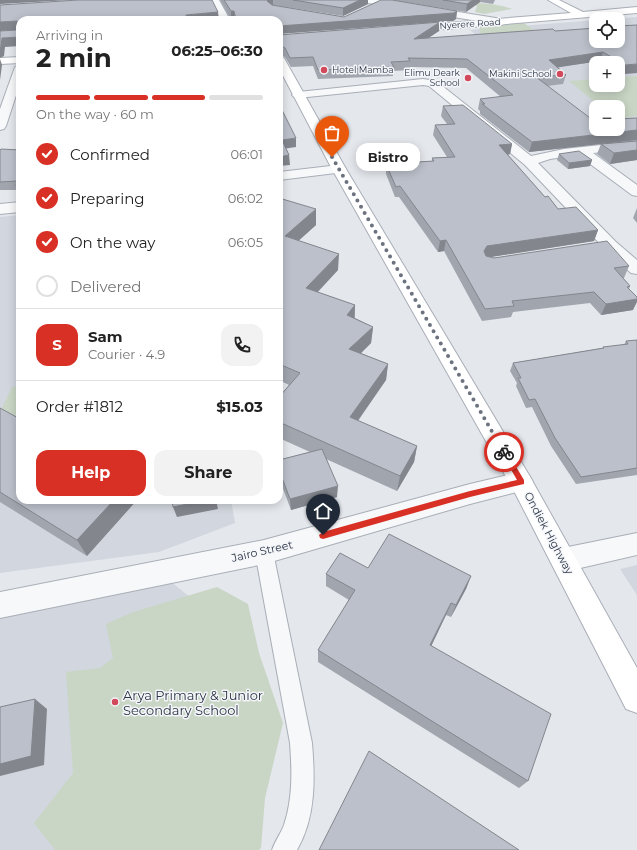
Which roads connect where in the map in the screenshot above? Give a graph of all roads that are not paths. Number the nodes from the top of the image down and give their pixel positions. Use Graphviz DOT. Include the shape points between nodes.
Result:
graph roads {
  1 [pos="215,0"];
  2 [pos="552,0"];
  3 [pos="368,4"];
  4 [pos="637,10"];
  5 [pos="582,15"];
  6 [pos="223,16"];
  7 [pos="502,22"];
  8 [pos="399,30"];
  9 [pos="16,60"];
  10 [pos="0,61"];
  11 [pos="283,66"];
  12 [pos="16,79"];
  13 [pos="298,94"];
  14 [pos="0,126"];
  15 [pos="637,145"];
  16 [pos="581,151"];
  17 [pos="530,162"];
  18 [pos="339,169"];
  19 [pos="283,176"];
  20 [pos="637,192"];
  21 [pos="16,207"];
  22 [pos="0,209"];
  23 [pos="610,245"];
  24 [pos="588,248"];
  25 [pos="637,269"];
  26 [pos="522,482"];
  27 [pos="637,544"];
  28 [pos="264,552"];
  29 [pos="563,560"];
  30 [pos="0,605"];
  31 [pos="637,698"];
  32 [pos="284,850"];
  1 -- 6 [label="street"];
  2 -- 5 [label="main road"];
  3 -- 7 [label="street" via="380,2"];
  4 -- 5 [label="main road, Nyerere Road"];
  5 -- 7 [label="main road, Nyerere Road"];
  7 -- 8 [label="main road, Nyerere Road"];
  9 -- 10 [label="main road"];
  11 -- 13 [label="main road, Ondiek Highway"];
  12 -- 14 [label="street"];
  13 -- 17 [label="street" via="432,83"];
  13 -- 18 [label="main road, Ondiek Highway"];
  15 -- 16 [label="street"];
  16 -- 17 [label="street" via="534,158"];
  16 -- 20 [label="street"];
  17 -- 23 [label="street"];
  18 -- 19 [label="street"];
  18 -- 26 [label="main road, Ondiek Highway"];
  21 -- 22 [label="street"];
  23 -- 24 [label="street"];
  23 -- 25 [label="street"];
  26 -- 28 [label="street, Jairo Street" via="470,494"];
  26 -- 29 [label="main road, Ondiek Highway"];
  27 -- 29 [label="street"];
  28 -- 30 [label="street, Jairo Street"];
  28 -- 32 [label="lane" via="301,743 304,771 302,801 292,838"];
  29 -- 31 [label="main road, Ondiek Highway"];
}
